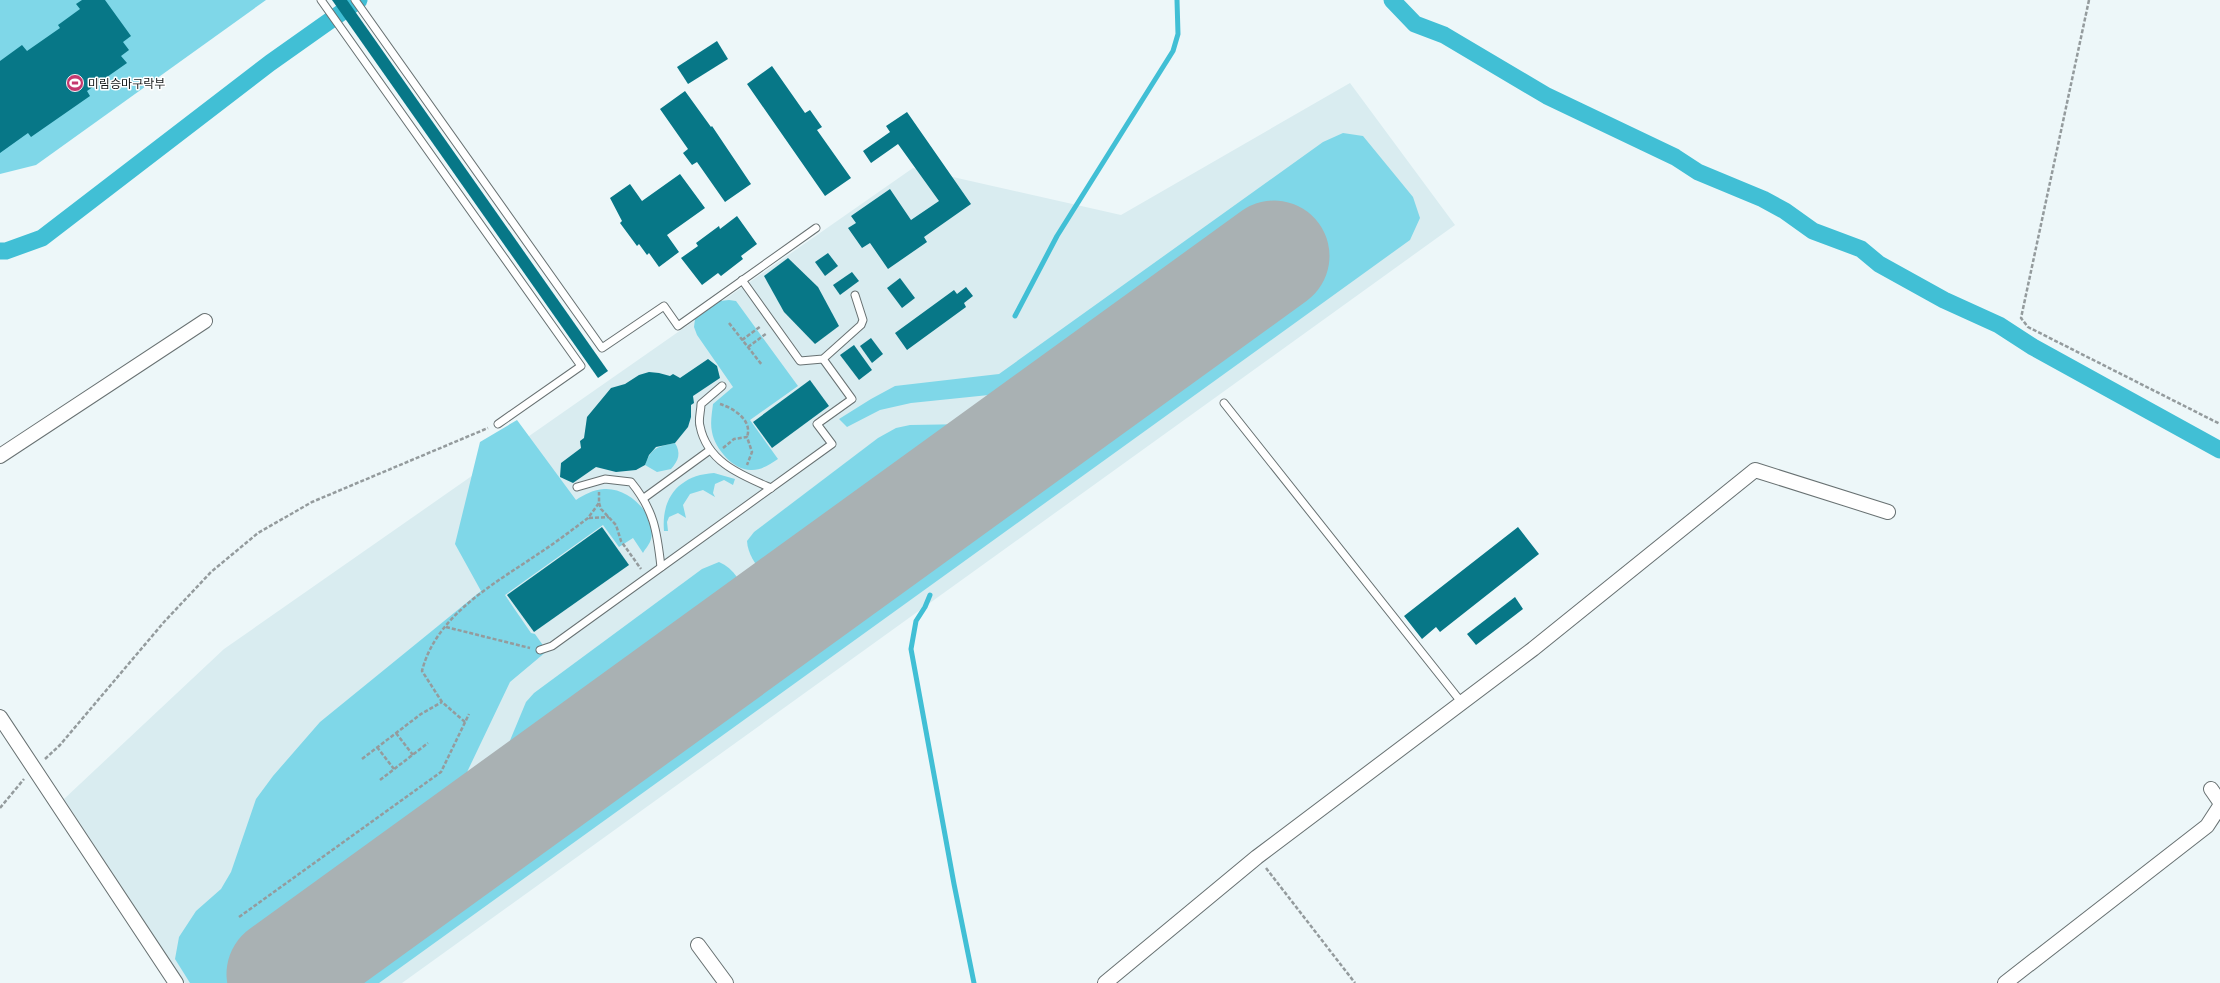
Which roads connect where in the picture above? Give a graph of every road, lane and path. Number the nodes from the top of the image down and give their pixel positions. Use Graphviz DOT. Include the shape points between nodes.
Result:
graph roads {
  1 [pos="321,0"];
  2 [pos="355,0"];
  3 [pos="2089,0"];
  4 [pos="816,228"];
  5 [pos="742,280"];
  6 [pos="855,295"];
  7 [pos="769,319"];
  8 [pos="206,320"];
  9 [pos="729,323"];
  10 [pos="775,327"];
  11 [pos="742,340"];
  12 [pos="748,347"];
  13 [pos="823,359"];
  14 [pos="762,365"];
  15 [pos="722,386"];
  16 [pos="1224,403"];
  17 [pos="701,404"];
  18 [pos="498,424"];
  19 [pos="2220,424"];
  20 [pos="747,437"];
  21 [pos="710,450"];
  22 [pos="0,456"];
  23 [pos="717,458"];
  24 [pos="744,476"];
  25 [pos="598,481"];
  26 [pos="577,487"];
  27 [pos="771,488"];
  28 [pos="644,498"];
  29 [pos="599,503"];
  30 [pos="1888,512"];
  31 [pos="609,517"];
  32 [pos="588,518"];
  33 [pos="660,567"];
  34 [pos="646,577"];
  35 [pos="445,627"];
  36 [pos="540,650"];
  37 [pos="442,702"];
  38 [pos="1462,702"];
  39 [pos="469,714"];
  40 [pos="0,717"];
  41 [pos="465,722"];
  42 [pos="396,733"];
  43 [pos="428,743"];
  44 [pos="377,747"];
  45 [pos="413,755"];
  46 [pos="362,759"];
  47 [pos="34,768"];
  48 [pos="394,769"];
  49 [pos="380,780"];
  50 [pos="2211,789"];
  51 [pos="2220,802"];
  52 [pos="2220,806"];
  53 [pos="0,808"];
  54 [pos="1257,857"];
  55 [pos="239,917"];
  56 [pos="698,945"];
  57 [pos="176,983"];
  58 [pos="726,983"];
  59 [pos="1105,983"];
  60 [pos="1356,983"];
  61 [pos="2005,983"];
  1 -- 18 [label="lane" via="581,366"];
  2 -- 5 [label="lane" via="602,348 664,306 678,326"];
  3 -- 19 [label="path" via="2021,318 2028,327"];
  4 -- 5 [label="lane"];
  5 -- 7 [label="lane"];
  6 -- 13 [label="lane" via="864,320"];
  7 -- 10 [label="lane"];
  7 -- 11 [label="path"];
  8 -- 22 [label="street"];
  9 -- 11 [label="path"];
  10 -- 12 [label="path"];
  10 -- 13 [label="lane" via="800,361"];
  11 -- 12 [label="path"];
  12 -- 14 [label="path"];
  13 -- 27 [label="lane" via="852,398 817,424 832,444"];
  15 -- 17 [label="lane"];
  16 -- 38 [label="lane"];
  17 -- 20 [label="path" via="717,403 731,407 740,414 746,424"];
  17 -- 21 [label="lane" via="699,425"];
  18 -- 47 [label="path" via="449,446 364,478 312,502 258,533 211,572 164,622 60,746"];
  20 -- 23 [label="path" via="734,439 722,449"];
  20 -- 24 [label="path" via="752,452"];
  21 -- 23 [label="lane"];
  21 -- 28 [label="lane"];
  23 -- 24 [label="lane"];
  24 -- 27 [label="lane"];
  25 -- 26 [label="lane"];
  25 -- 28 [label="lane" via="605,479 631,482"];
  25 -- 29 [label="path"];
  27 -- 33 [label="lane"];
  28 -- 33 [label="lane" via="654,519"];
  29 -- 31 [label="path"];
  29 -- 32 [label="path"];
  30 -- 38 [label="street" via="1755,470 1533,649"];
  31 -- 32 [label="path"];
  31 -- 34 [label="path" via="616,525 621,541"];
  32 -- 35 [label="path" via="490,586 466,605"];
  33 -- 34 [label="lane"];
  34 -- 36 [label="lane" via="552,646"];
  35 -- 36 [label="path"];
  35 -- 37 [label="path" via="425,659 422,672"];
  37 -- 41 [label="path"];
  37 -- 42 [label="path"];
  38 -- 54 [label="street"];
  39 -- 41 [label="path"];
  40 -- 47 [label="street"];
  41 -- 55 [label="path" via="441,772"];
  42 -- 44 [label="path"];
  42 -- 45 [label="path"];
  43 -- 45 [label="path"];
  44 -- 46 [label="path"];
  44 -- 48 [label="path"];
  45 -- 48 [label="path"];
  47 -- 53 [label="path"];
  47 -- 57 [label="street"];
  48 -- 49 [label="path"];
  50 -- 51 [label="street"];
  52 -- 61 [label="street" via="2207,826"];
  54 -- 59 [label="street"];
  54 -- 60 [label="path"];
  56 -- 58 [label="street"];
}
